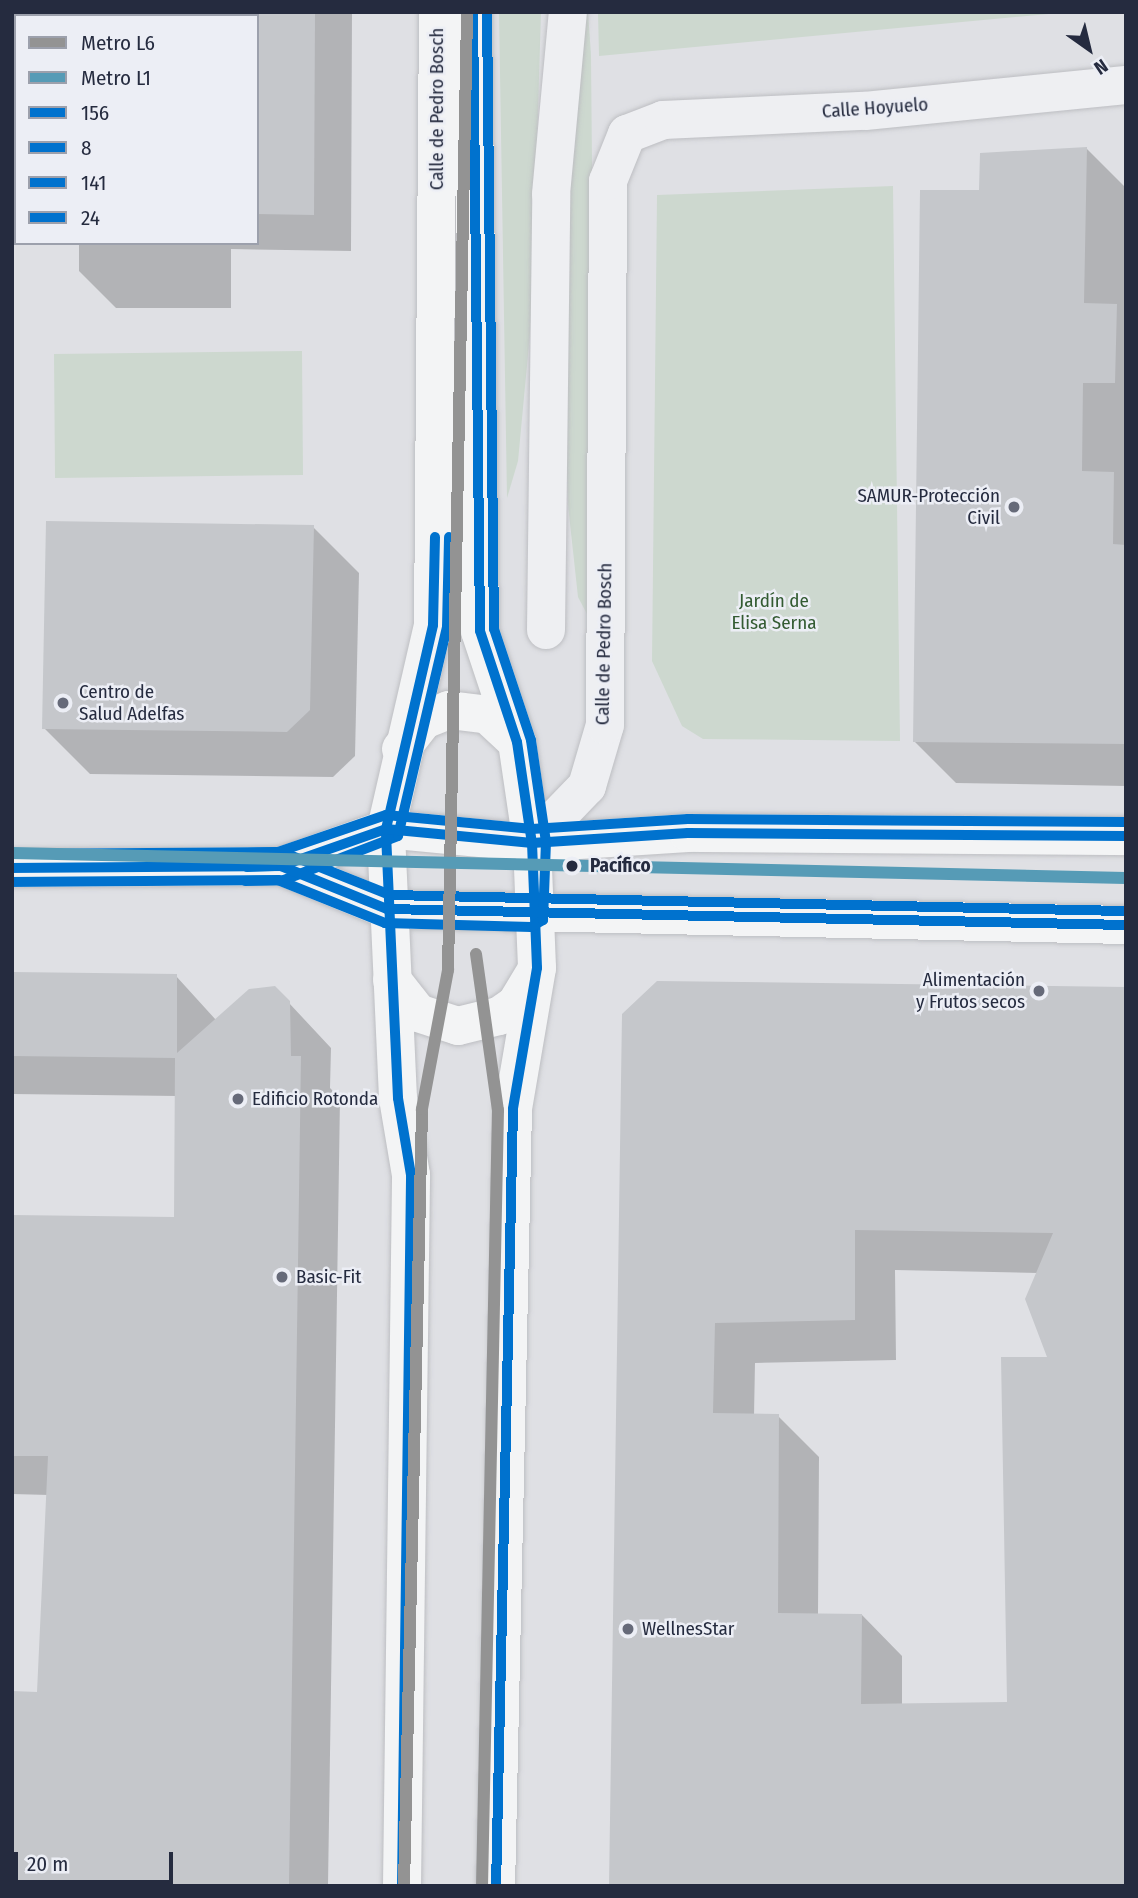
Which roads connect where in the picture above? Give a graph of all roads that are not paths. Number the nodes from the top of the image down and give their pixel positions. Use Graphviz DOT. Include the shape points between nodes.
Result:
graph roads {
  1 [pos="438,12"];
  2 [pos="473,12"];
  3 [pos="568,12"];
  4 [pos="1126,85"];
  5 [pos="627,134"];
  6 [pos="546,630"];
  7 [pos="517,742"];
  8 [pos="397,757"];
  9 [pos="386,829"];
  10 [pos="1126,836"];
  11 [pos="532,843"];
  12 [pos="281,866"];
  13 [pos="12,868"];
  14 [pos="387,909"];
  15 [pos="531,913"];
  16 [pos="1126,925"];
  17 [pos="537,968"];
  18 [pos="392,980"];
  19 [pos="402,1886"];
  20 [pos="496,1886"];
  1 -- 8 [label="main road, Calle de Pedro Bosch" via="433,625"];
  2 -- 7 [label="main road, Calle de Pedro Bosch" via="480,631"];
  3 -- 6 [label="street" via="551,194"];
  4 -- 5 [label="street, Calle Hoyuelo" via="865,111 663,120"];
  5 -- 11 [label="street, Calle de Pedro Bosch" via="608,181 605,725 587,786"];
  7 -- 8 [label="main road" via="488,715 449,709 414,729"];
  7 -- 11 [label="main road, Calle de Pedro Bosch"];
  8 -- 9 [label="main road, Calle de Pedro Bosch"];
  9 -- 11 [label="main road"];
  9 -- 12 [label="main road"];
  9 -- 14 [label="main road, Calle de Pedro Bosch"];
  10 -- 11 [label="main road" via="688,833"];
  11 -- 15 [label="main road"];
  12 -- 13 [label="main road"];
  12 -- 14 [label="main road"];
  14 -- 15 [label="main road"];
  14 -- 18 [label="main road, Calle de Pedro Bosch"];
  15 -- 16 [label="main road"];
  15 -- 17 [label="main road"];
  17 -- 18 [label="main road" via="528,988 499,1016 458,1026 418,1013"];
  17 -- 20 [label="main road" via="513,1109"];
  18 -- 19 [label="main road, Calle de Pedro Bosch" via="398,1098 411,1175"];
}
